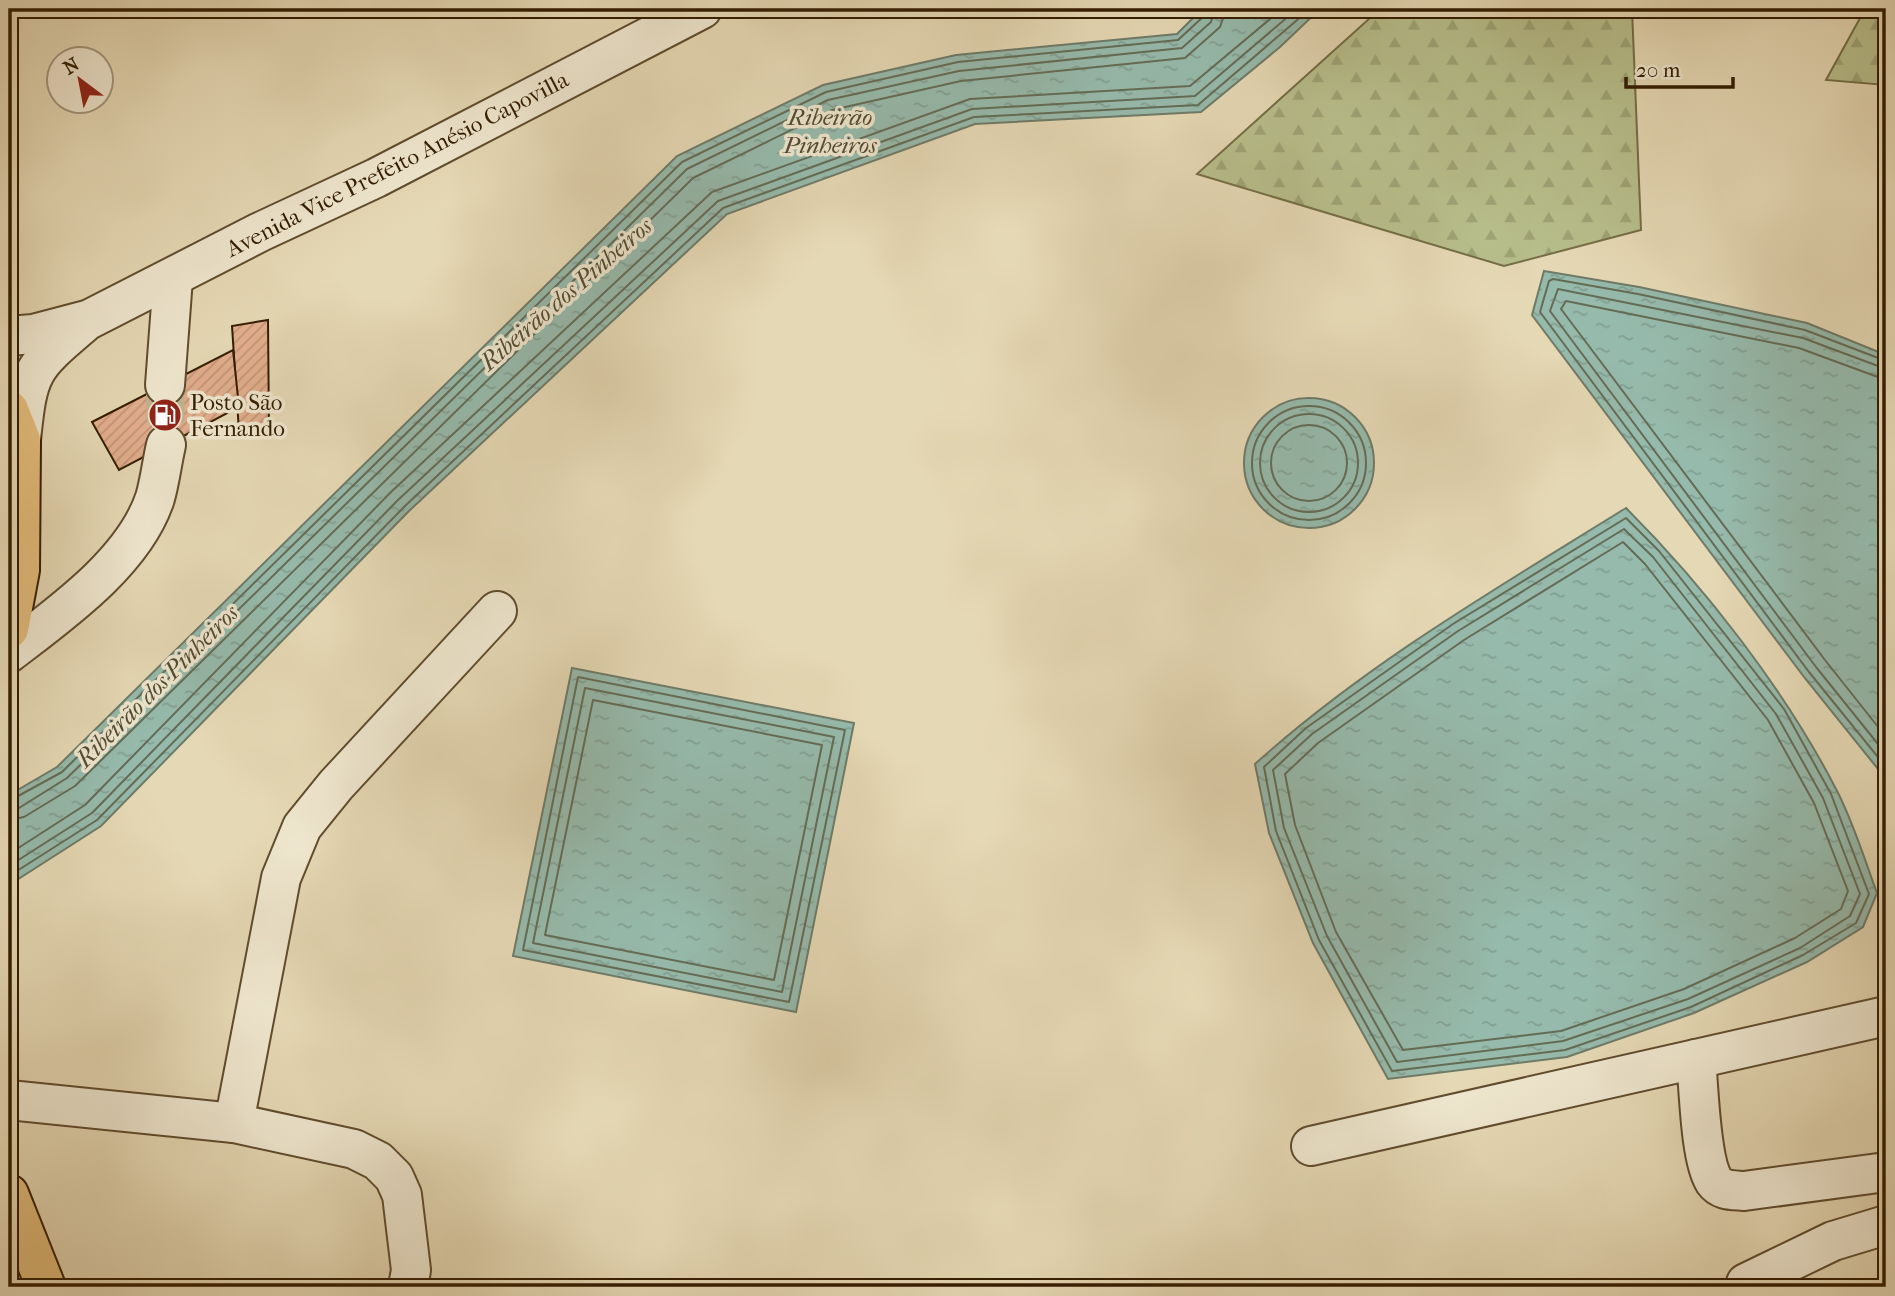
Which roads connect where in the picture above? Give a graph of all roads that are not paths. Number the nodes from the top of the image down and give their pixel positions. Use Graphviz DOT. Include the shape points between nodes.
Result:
graph roads {
  1 [pos="702,9"];
  2 [pos="173,278"];
  3 [pos="90,319"];
  4 [pos="9,336"];
  5 [pos="165,385"];
  6 [pos="15,425"];
  7 [pos="166,445"];
  8 [pos="497,611"];
  9 [pos="9,629"];
  10 [pos="9,653"];
  11 [pos="1886,1016"];
  12 [pos="1696,1059"];
  13 [pos="9,1100"];
  14 [pos="234,1123"];
  15 [pos="1311,1146"];
  16 [pos="1886,1172"];
  17 [pos="9,1194"];
  18 [pos="1886,1226"];
  19 [pos="1748,1286"];
  20 [pos="46,1287"];
  21 [pos="408,1287"];
  1 -- 2 [label="street, Avenida Vice Prefeito Anésio Capovilla"];
  2 -- 3 [label="street, Avenida Vice Prefeito Anésio Capovilla"];
  2 -- 5 [label="street"];
  3 -- 4 [label="street, Avenida Vice Prefeito Anésio Capovilla"];
  3 -- 6 [label="street, Avenida Vice Prefeito Anésio Capovilla" via="39,363"];
  6 -- 9 [label="main road" via="20,570"];
  7 -- 10 [label="street" via="155,499 126,548 85,594"];
  8 -- 14 [label="street" via="302,827 281,877"];
  11 -- 12 [label="street"];
  12 -- 15 [label="street"];
  12 -- 16 [label="street" via="1706,1158 1714,1181 1726,1190"];
  13 -- 14 [label="street"];
  14 -- 21 [label="street" via="354,1149 378,1161 394,1177 402,1195 411,1270"];
  17 -- 20 [label="main road"];
  18 -- 19 [label="street" via="1833,1241"];
}
